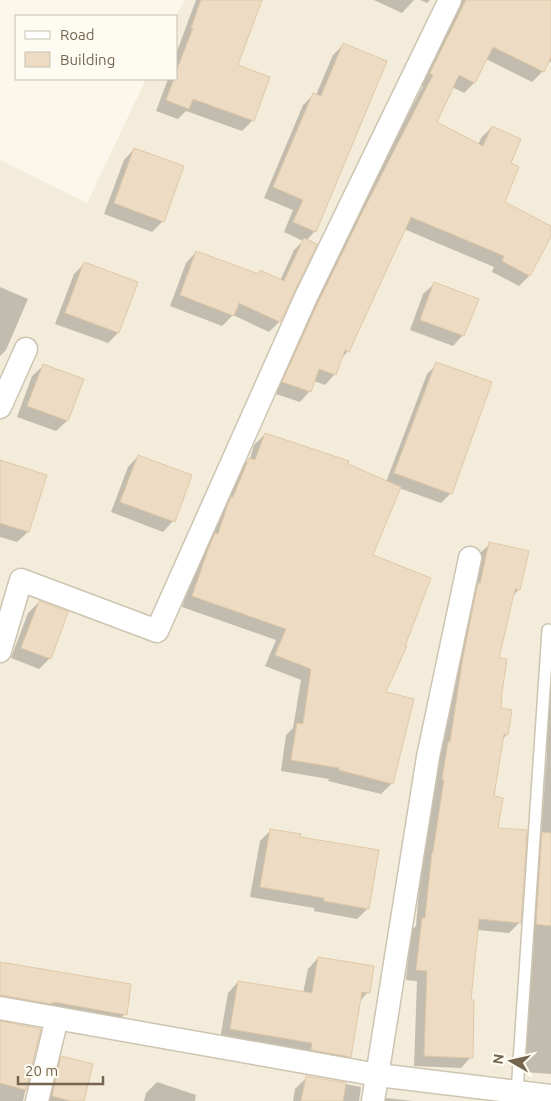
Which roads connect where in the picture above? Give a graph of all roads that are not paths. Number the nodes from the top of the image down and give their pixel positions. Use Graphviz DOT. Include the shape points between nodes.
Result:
graph roads {
  1 [pos="450,0"];
  2 [pos="26,349"];
  3 [pos="0,408"];
  4 [pos="470,558"];
  5 [pos="548,630"];
  6 [pos="0,651"];
  7 [pos="0,1008"];
  8 [pos="57,1018"];
  9 [pos="378,1075"];
  10 [pos="517,1092"];
  11 [pos="551,1096"];
  12 [pos="36,1101"];
  13 [pos="373,1101"];
  1 -- 6 [label="street" via="305,299 157,631 20,580"];
  2 -- 3 [label="street"];
  4 -- 9 [label="street" via="428,757"];
  5 -- 10 [label="lane"];
  7 -- 8 [label="street"];
  8 -- 9 [label="street"];
  8 -- 12 [label="street"];
  9 -- 10 [label="street"];
  9 -- 13 [label="street"];
  10 -- 11 [label="street"];
}
